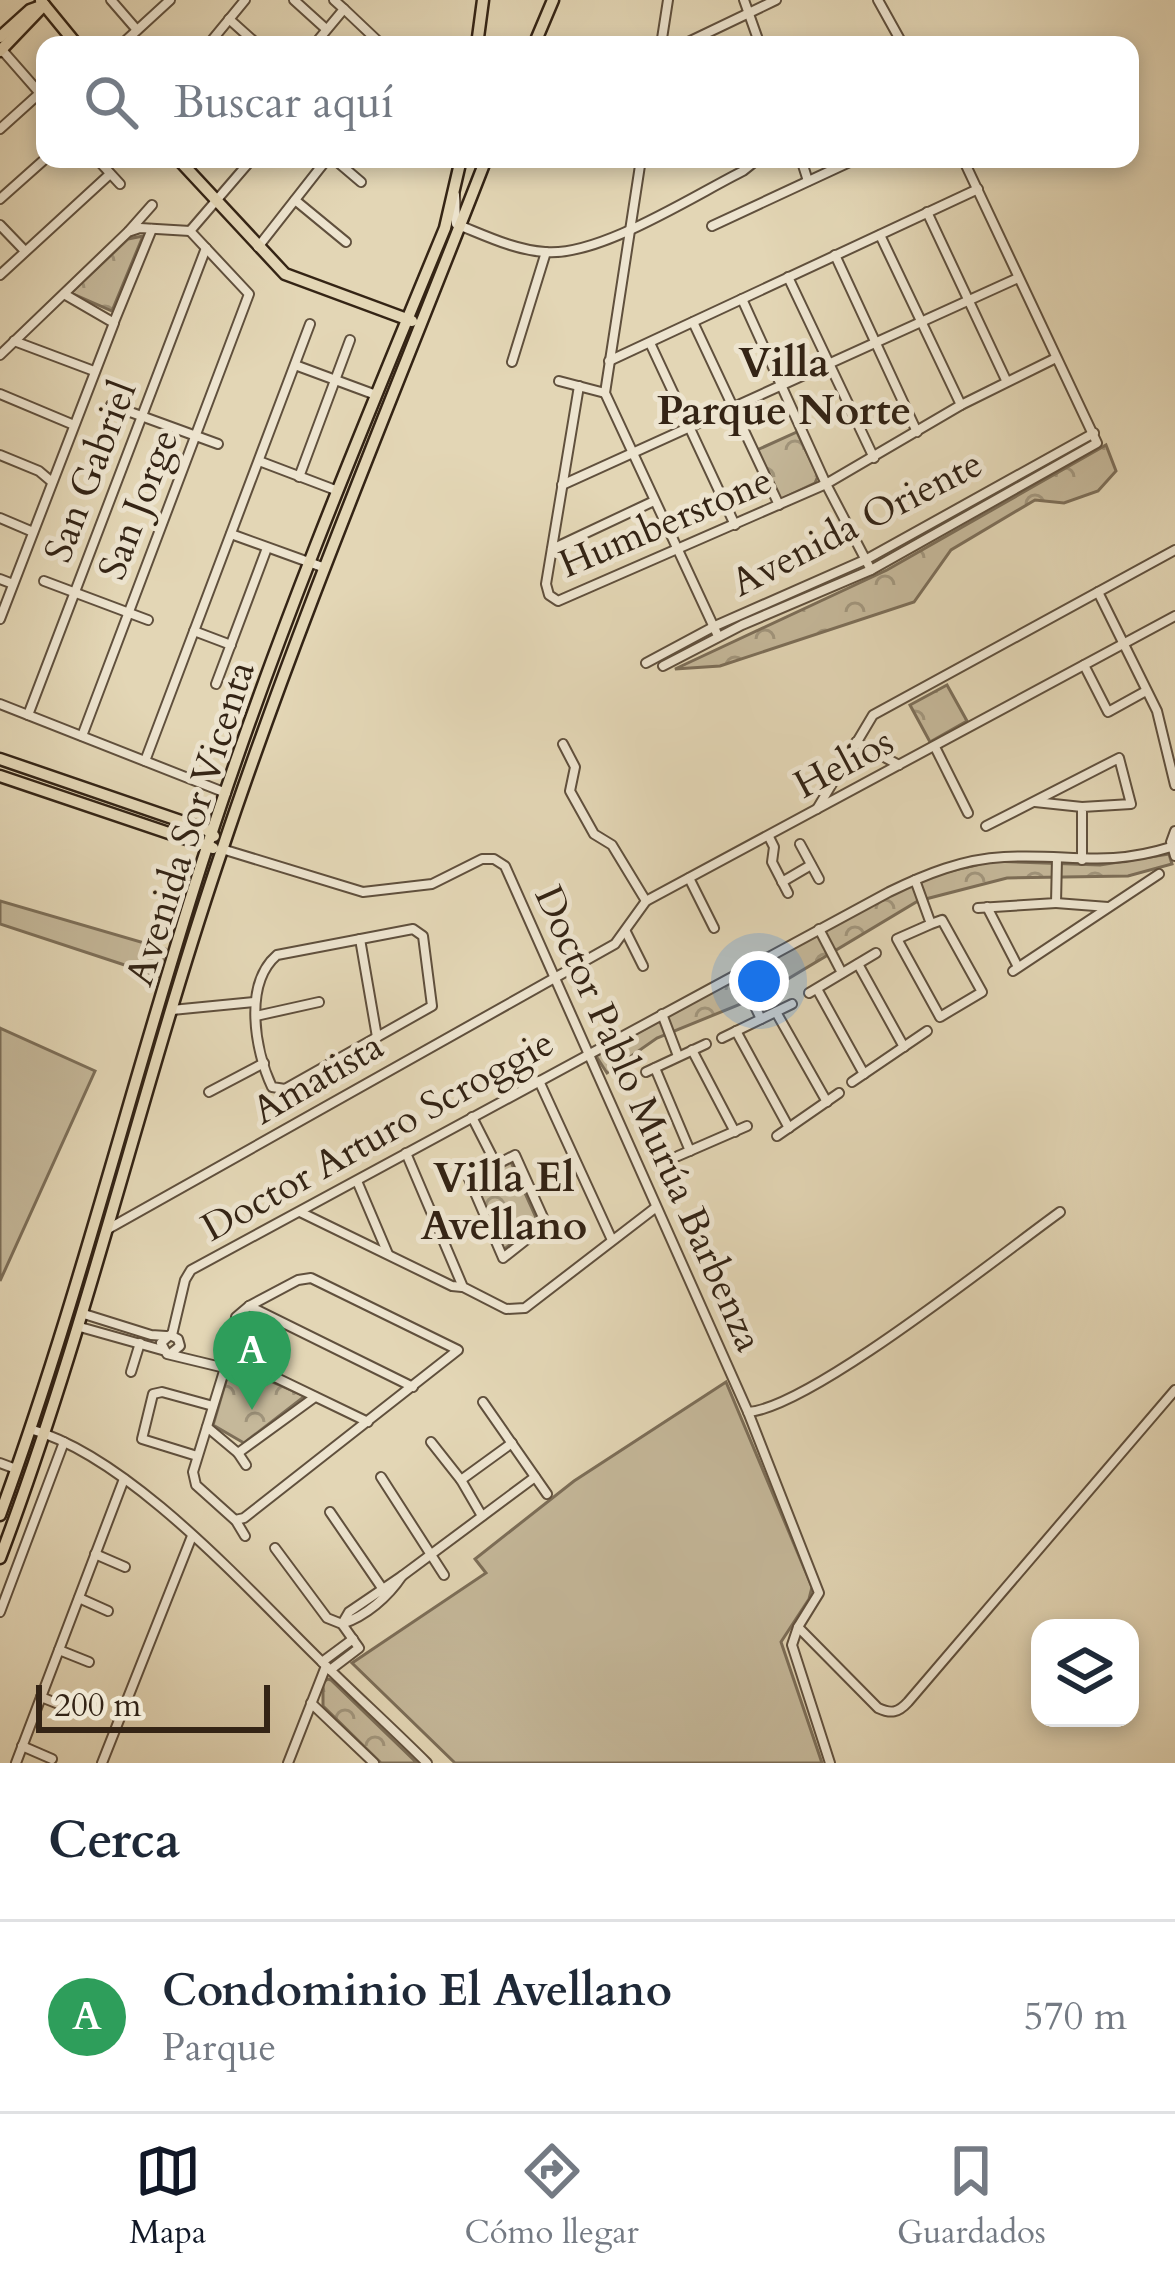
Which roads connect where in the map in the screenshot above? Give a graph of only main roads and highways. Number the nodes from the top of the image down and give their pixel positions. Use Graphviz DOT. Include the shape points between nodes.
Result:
graph roads {
  1 [pos="483,0"];
  2 [pos="553,0"];
  3 [pos="37,5"];
  4 [pos="69,36"];
  5 [pos="478,36"];
  6 [pos="538,36"];
  7 [pos="0,37"];
  8 [pos="1,50"];
  9 [pos="186,168"];
  10 [pos="460,168"];
  11 [pos="479,168"];
  12 [pos="408,319"];
  13 [pos="421,323"];
  14 [pos="0,760"];
  15 [pos="0,776"];
  16 [pos="65,782"];
  17 [pos="53,794"];
  18 [pos="151,811"];
  19 [pos="147,827"];
  20 [pos="212,832"];
  21 [pos="207,848"];
  22 [pos="222,850"];
  23 [pos="166,983"];
  24 [pos="174,1003"];
  25 [pos="110,1175"];
  26 [pos="118,1198"];
  27 [pos="70,1304"];
  28 [pos="82,1321"];
  29 [pos="15,1473"];
  30 [pos="28,1484"];
  31 [pos="0,1515"];
  32 [pos="0,1558"];
  1 -- 5 [label="main road"];
  2 -- 6 [label="main road"];
  3 -- 4 [label="main road"];
  3 -- 7 [label="main road"];
  3 -- 8 [label="main road"];
  9 -- 12 [label="main road" via="278,269"];
  10 -- 12 [label="main road, Avenida Sor Vicenta"];
  11 -- 13 [label="main road, Avenida Sor Vicenta"];
  12 -- 13 [label="main road"];
  12 -- 20 [label="main road, Avenida Sor Vicenta"];
  13 -- 22 [label="main road, Avenida Sor Vicenta"];
  14 -- 16 [label="main road"];
  15 -- 17 [label="main road"];
  16 -- 17 [label="main road"];
  16 -- 18 [label="main road"];
  17 -- 19 [label="main road"];
  18 -- 19 [label="main road"];
  18 -- 20 [label="main road"];
  19 -- 21 [label="main road"];
  20 -- 21 [label="main road, Avenida Sor Vicenta"];
  20 -- 22 [label="main road"];
  21 -- 22 [label="main road"];
  21 -- 23 [label="main road, Avenida Sor Vicenta"];
  22 -- 24 [label="main road, Avenida Sor Vicenta"];
  23 -- 24 [label="main road"];
  23 -- 25 [label="main road, Avenida Sor Vicenta"];
  24 -- 26 [label="main road, Avenida Sor Vicenta"];
  25 -- 26 [label="main road"];
  25 -- 27 [label="main road, Avenida Sor Vicenta"];
  26 -- 28 [label="main road, Avenida Sor Vicenta"];
  27 -- 28 [label="main road"];
  27 -- 29 [label="main road, Avenida Sor Vicenta"];
  28 -- 30 [label="main road, Avenida Sor Vicenta"];
  29 -- 30 [label="main road"];
  29 -- 31 [label="main road, Avenida Sor Vicenta"];
  30 -- 32 [label="main road, Avenida Sor Vicenta"];
}
